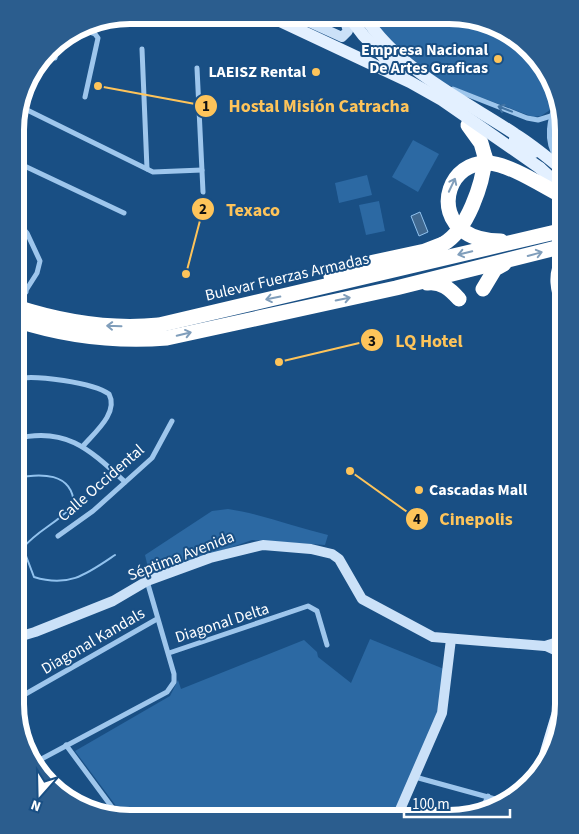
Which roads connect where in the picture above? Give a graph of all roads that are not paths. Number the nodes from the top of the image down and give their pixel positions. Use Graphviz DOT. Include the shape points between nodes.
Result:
graph roads {
  1 [pos="288,24"];
  2 [pos="288,24"];
  3 [pos="289,24"];
  4 [pos="313,24"];
  5 [pos="346,24"];
  6 [pos="355,24"];
  7 [pos="370,24"];
  8 [pos="89,32"];
  9 [pos="142,49"];
  10 [pos="56,54"];
  11 [pos="55,58"];
  12 [pos="198,68"];
  13 [pos="430,80"];
  14 [pos="415,87"];
  15 [pos="85,97"];
  16 [pos="26,109"];
  17 [pos="553,110"];
  18 [pos="551,116"];
  19 [pos="468,125"];
  20 [pos="555,156"];
  21 [pos="555,164"];
  22 [pos="555,165"];
  23 [pos="24,166"];
  24 [pos="147,169"];
  25 [pos="202,170"];
  26 [pos="555,182"];
  27 [pos="555,188"];
  28 [pos="203,192"];
  29 [pos="555,192"];
  30 [pos="124,213"];
  31 [pos="24,229"];
  32 [pos="555,232"];
  33 [pos="510,242"];
  34 [pos="555,248"];
  35 [pos="514,259"];
  36 [pos="396,288"];
  37 [pos="482,289"];
  38 [pos="26,292"];
  39 [pos="299,292"];
  40 [pos="24,295"];
  41 [pos="459,299"];
  42 [pos="24,309"];
  43 [pos="24,322"];
  44 [pos="24,378"];
  45 [pos="172,421"];
  46 [pos="24,437"];
  47 [pos="84,446"];
  48 [pos="125,482"];
  49 [pos="58,536"];
  50 [pos="147,582"];
  51 [pos="156,619"];
  52 [pos="24,635"];
  53 [pos="451,639"];
  54 [pos="555,643"];
  55 [pos="327,645"];
  56 [pos="545,646"];
  57 [pos="555,650"];
  58 [pos="169,653"];
  59 [pos="24,695"];
  60 [pos="66,745"];
  61 [pos="40,760"];
  62 [pos="415,777"];
  63 [pos="488,796"];
  64 [pos="496,799"];
  65 [pos="485,804"];
  66 [pos="113,809"];
  67 [pos="400,810"];
  1 -- 14 [label="street"];
  2 -- 26 [label="main road, bridge" via="442,100 526,158"];
  3 -- 22 [label="main road, bridge" via="446,94"];
  4 -- 5 [label="street" via="342,37 348,31"];
  6 -- 14 [label="main road" via="376,50"];
  7 -- 13 [label="main road" via="384,42"];
  8 -- 15 [label="street" via="98,38"];
  9 -- 24 [label="street"];
  10 -- 11 [label="street"];
  12 -- 25 [label="street"];
  18 -- 13 [label="street, one-way" via="538,120 527,118"];
  13 -- 21 [label="main road"];
  14 -- 19 [label="main road"];
  16 -- 24 [label="street"];
  17 -- 18 [label="street"];
  18 -- 20 [label="street" via="549,144"];
  19 -- 27 [label="main road" via="537,171"];
  19 -- 39 [label="highway, bridge" via="481,143 484,171 457,234 434,248 318,280"];
  23 -- 30 [label="street"];
  24 -- 25 [label="street" via="153,172"];
  25 -- 28 [label="street"];
  33 -- 29 [label="highway, one-way" via="472,236 453,219 448,194 462,171 478,164 495,164"];
  31 -- 38 [label="street" via="40,261"];
  32 -- 33 [label="highway, Bulevar Fuerzas Armadas"];
  33 -- 39 [label="highway, Bulevar Fuerzas Armadas, one-way"];
  35 -- 34 [label="highway, Bulevar Fuerzas Armadas, one-way"];
  35 -- 36 [label="highway, Bulevar Fuerzas Armadas"];
  35 -- 37 [label="highway" via="495,268"];
  36 -- 41 [label="highway" via="437,282"];
  43 -- 36 [label="highway, Bulevar Fuerzas Armadas, one-way" via="109,340 167,338"];
  38 -- 40 [label="street"];
  39 -- 42 [label="highway, Bulevar Fuerzas Armadas, one-way" via="150,326 112,327 73,322"];
  44 -- 47 [label="street" via="78,384 109,394 112,404 109,414"];
  45 -- 48 [label="street, Calle Occidental" via="152,458"];
  46 -- 47 [label="street" via="50,435"];
  47 -- 48 [label="street"];
  48 -- 49 [label="street, Calle Occidental"];
  50 -- 51 [label="street"];
  50 -- 52 [label="street, Séptima Avenida" via="113,601"];
  50 -- 53 [label="street, Séptima Avenida" via="253,546 311,548 339,559 357,593 370,604 433,637"];
  51 -- 58 [label="street"];
  51 -- 59 [label="street, Diagonal Kandals"];
  53 -- 56 [label="street, Séptima Avenida"];
  53 -- 62 [label="street" via="442,713"];
  54 -- 56 [label="street"];
  55 -- 58 [label="street, Diagonal Delta" via="317,611 308,606"];
  56 -- 57 [label="street"];
  58 -- 60 [label="street, Diagonal Delta" via="174,682 167,692"];
  60 -- 61 [label="street, Diagonal Delta"];
  60 -- 66 [label="street"];
  62 -- 63 [label="street"];
  62 -- 67 [label="street"];
  63 -- 64 [label="street"];
  63 -- 65 [label="street"];
}
